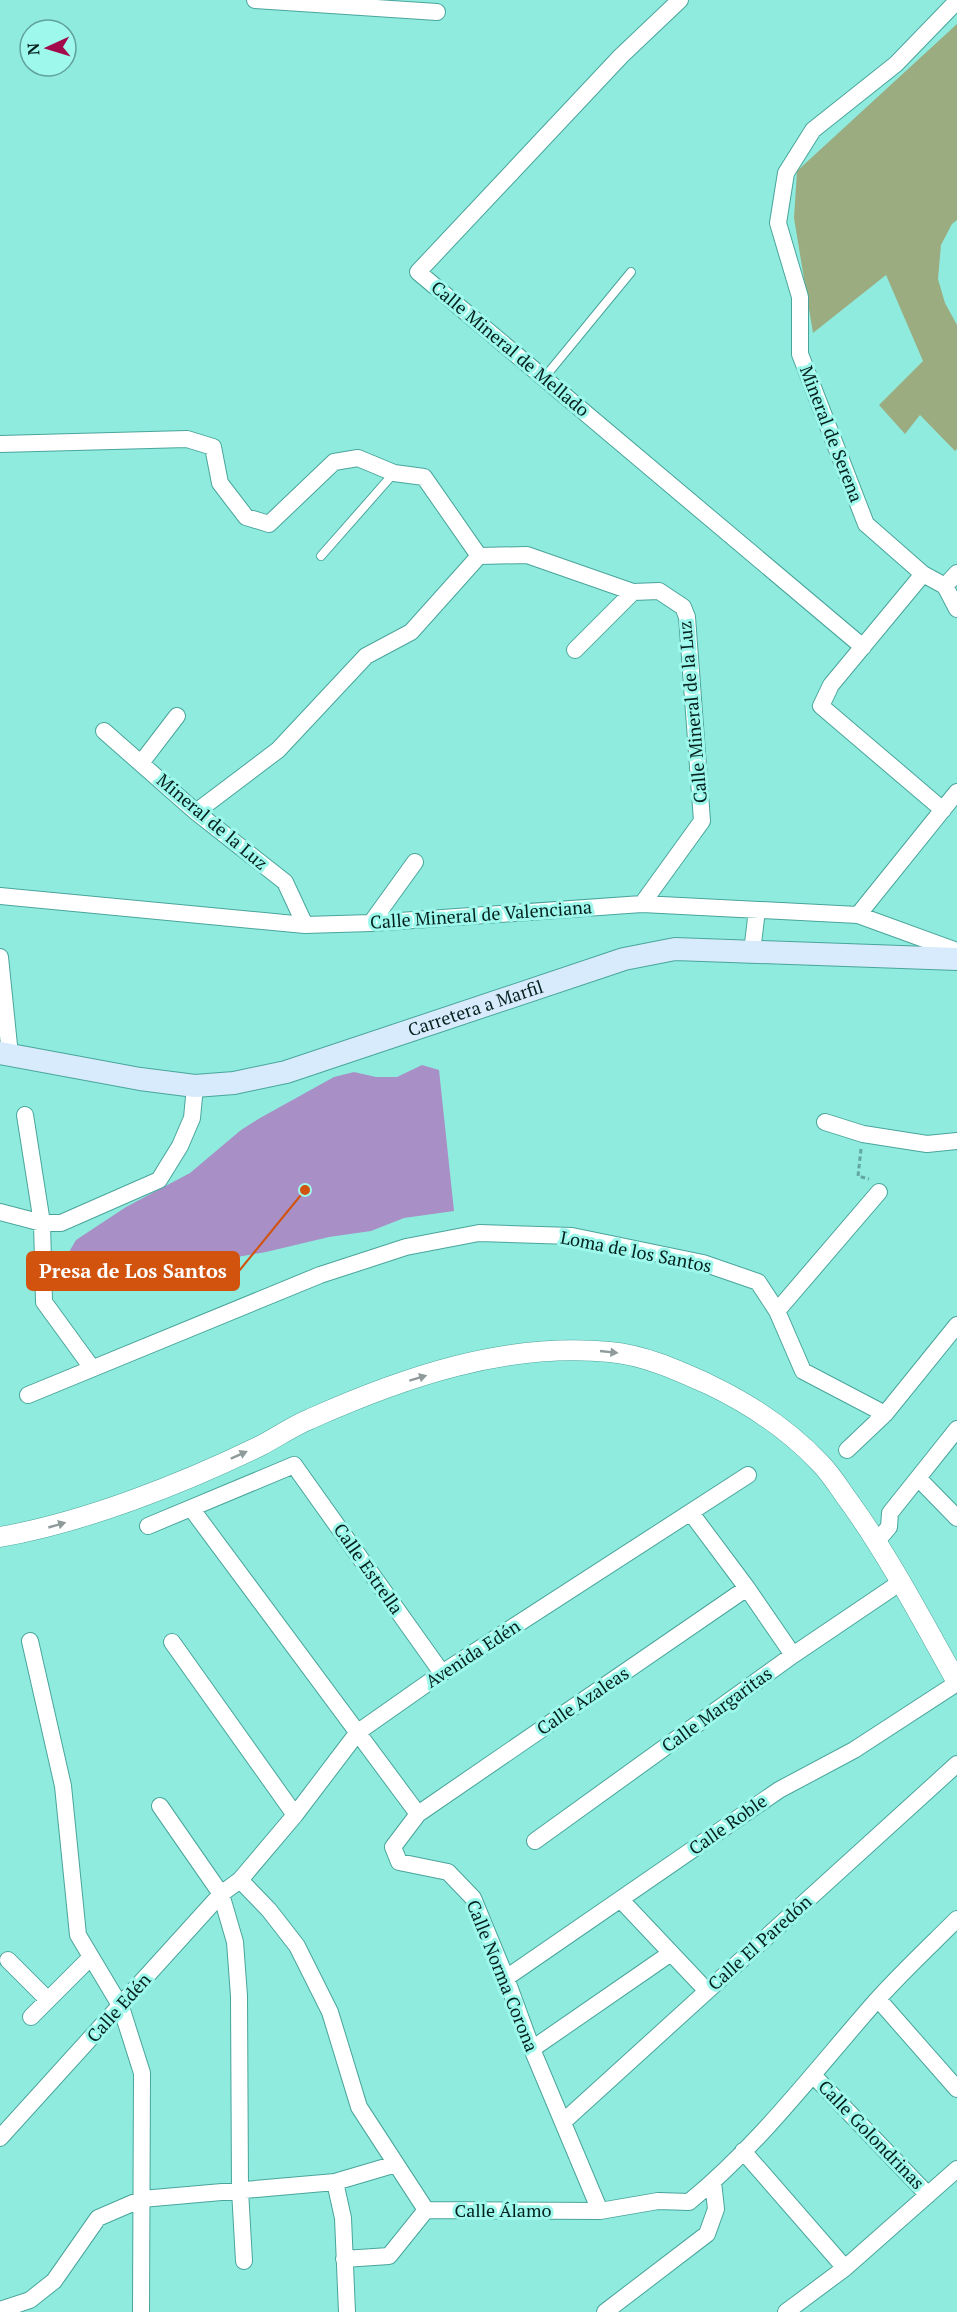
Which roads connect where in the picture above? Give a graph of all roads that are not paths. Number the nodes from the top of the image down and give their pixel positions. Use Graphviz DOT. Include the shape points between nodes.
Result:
graph roads {
  1 [pos="255,0"];
  2 [pos="680,0"];
  3 [pos="956,2"];
  4 [pos="437,12"];
  5 [pos="631,272"];
  6 [pos="544,378"];
  7 [pos="0,444"];
  8 [pos="394,473"];
  9 [pos="321,556"];
  10 [pos="479,556"];
  11 [pos="957,573"];
  12 [pos="923,574"];
  13 [pos="945,586"];
  14 [pos="633,592"];
  15 [pos="957,609"];
  16 [pos="863,646"];
  17 [pos="575,650"];
  18 [pos="177,716"];
  19 [pos="104,731"];
  20 [pos="141,763"];
  21 [pos="957,792"];
  22 [pos="943,810"];
  23 [pos="196,812"];
  24 [pos="415,862"];
  25 [pos="0,896"];
  26 [pos="642,904"];
  27 [pos="757,910"];
  28 [pos="858,915"];
  29 [pos="371,923"];
  30 [pos="305,925"];
  31 [pos="957,951"];
  32 [pos="752,952"];
  33 [pos="0,957"];
  34 [pos="957,959"];
  35 [pos="5,1054"];
  36 [pos="195,1086"];
  37 [pos="25,1114"];
  38 [pos="825,1122"];
  39 [pos="957,1141"];
  40 [pos="879,1192"];
  41 [pos="0,1212"];
  42 [pos="42,1223"];
  43 [pos="777,1311"];
  44 [pos="957,1325"];
  45 [pos="92,1368"];
  46 [pos="28,1395"];
  47 [pos="885,1414"];
  48 [pos="957,1428"];
  49 [pos="847,1450"];
  50 [pos="748,1475"];
  51 [pos="918,1478"];
  52 [pos="191,1508"];
  53 [pos="691,1513"];
  54 [pos="957,1518"];
  55 [pos="148,1526"];
  56 [pos="0,1537"];
  57 [pos="877,1541"];
  58 [pos="901,1582"];
  59 [pos="747,1588"];
  60 [pos="30,1641"];
  61 [pos="171,1641"];
  62 [pos="793,1655"];
  63 [pos="442,1673"];
  64 [pos="957,1683"];
  65 [pos="358,1732"];
  66 [pos="957,1764"];
  67 [pos="160,1806"];
  68 [pos="418,1814"];
  69 [pos="295,1815"];
  70 [pos="535,1841"];
  71 [pos="240,1880"];
  72 [pos="221,1894"];
  73 [pos="621,1899"];
  74 [pos="957,1919"];
  75 [pos="671,1953"];
  76 [pos="91,1957"];
  77 [pos="8,1960"];
  78 [pos="506,1978"];
  79 [pos="706,1991"];
  80 [pos="878,1999"];
  81 [pos="48,2000"];
  82 [pos="121,2007"];
  83 [pos="32,2017"];
  84 [pos="532,2049"];
  85 [pos="813,2075"];
  86 [pos="957,2089"];
  87 [pos="563,2122"];
  88 [pos="0,2138"];
  89 [pos="743,2151"];
  90 [pos="396,2164"];
  91 [pos="957,2169"];
  92 [pos="335,2182"];
  93 [pos="713,2182"];
  94 [pos="240,2190"];
  95 [pos="928,2195"];
  96 [pos="142,2199"];
  97 [pos="426,2210"];
  98 [pos="600,2211"];
  99 [pos="344,2259"];
  100 [pos="244,2260"];
  101 [pos="845,2268"];
  102 [pos="0,2310"];
  103 [pos="141,2312"];
  104 [pos="347,2312"];
  105 [pos="605,2312"];
  106 [pos="786,2312"];
  1 -- 4 [label="street"];
  2 -- 6 [label="street, Calle Mineral de Mellado" via="621,56 418,272"];
  3 -- 12 [label="street, Mineral de Serena" via="896,64 813,130 786,173 778,224 800,297 800,354 866,524"];
  5 -- 6 [label="lane"];
  6 -- 16 [label="street, Calle Mineral de Mellado"];
  7 -- 8 [label="street" via="187,439 213,447 220,483 246,517 269,524 334,462 358,458"];
  8 -- 9 [label="lane"];
  8 -- 10 [label="street" via="424,477"];
  10 -- 14 [label="street, Calle Mineral de la Luz" via="527,555"];
  10 -- 23 [label="street" via="411,632 366,656 278,750"];
  11 -- 13 [label="street"];
  12 -- 13 [label="street, Mineral de Serena"];
  12 -- 16 [label="street"];
  13 -- 15 [label="street"];
  14 -- 17 [label="street"];
  14 -- 26 [label="street, Calle Mineral de la Luz" via="659,591 683,608 687,617 702,821"];
  16 -- 22 [label="street" via="831,685 821,706"];
  18 -- 20 [label="street"];
  19 -- 20 [label="street, Mineral de la Luz"];
  20 -- 23 [label="street, Mineral de la Luz"];
  21 -- 22 [label="street"];
  22 -- 28 [label="street"];
  23 -- 30 [label="street, Mineral de la Luz" via="285,882"];
  24 -- 29 [label="street"];
  25 -- 30 [label="street, Calle Mineral de Valenciana"];
  26 -- 27 [label="street, Calle Mineral de Valenciana"];
  26 -- 29 [label="street, Calle Mineral de Valenciana"];
  27 -- 28 [label="street, Calle Mineral de Valenciana"];
  27 -- 32 [label="street"];
  28 -- 31 [label="street, Calle Mineral de Valenciana"];
  29 -- 30 [label="street, Calle Mineral de Valenciana"];
  32 -- 34 [label="main road, Carretera a Marfil"];
  32 -- 36 [label="main road, Carretera a Marfil" via="675,949 624,959 286,1072"];
  33 -- 35 [label="street"];
  35 -- 36 [label="main road, Carretera a Marfil"];
  36 -- 42 [label="street" via="192,1118 159,1180 61,1223"];
  37 -- 42 [label="street"];
  38 -- 39 [label="street" via="863,1134 927,1144"];
  40 -- 43 [label="street"];
  41 -- 42 [label="street"];
  42 -- 45 [label="street" via="44,1302"];
  43 -- 45 [label="street, Loma de los Santos" via="758,1282 703,1263 572,1236 479,1233 406,1248 320,1275"];
  43 -- 47 [label="street, Loma de los Santos" via="803,1371"];
  44 -- 47 [label="street"];
  45 -- 46 [label="street, Loma de los Santos"];
  47 -- 49 [label="street"];
  48 -- 51 [label="street"];
  50 -- 53 [label="street, Avenida Edén"];
  51 -- 54 [label="street"];
  51 -- 57 [label="street" via="890,1513 889,1527"];
  52 -- 55 [label="street"];
  52 -- 63 [label="street, Calle Estrella" via="294,1465"];
  52 -- 65 [label="street"];
  53 -- 59 [label="street"];
  53 -- 63 [label="street, Avenida Edén"];
  56 -- 57 [label="street, one-way" via="74,1520 173,1484 381,1389 460,1364 559,1350 612,1352 667,1365 732,1395 771,1419 822,1464"];
  57 -- 58 [label="street"];
  58 -- 62 [label="street, Calle Margaritas"];
  58 -- 64 [label="street"];
  59 -- 62 [label="street"];
  59 -- 68 [label="street, Calle Azaleas"];
  60 -- 76 [label="street" via="63,1786 78,1935"];
  61 -- 69 [label="street"];
  62 -- 70 [label="street, Calle Margaritas"];
  63 -- 65 [label="street, Avenida Edén"];
  64 -- 73 [label="street, Calle Roble" via="854,1750 779,1790"];
  65 -- 68 [label="street"];
  65 -- 69 [label="street, Avenida Edén"];
  66 -- 79 [label="street, Calle El Paredón"];
  67 -- 72 [label="street"];
  68 -- 78 [label="street, Calle Norma Corona" via="393,1847 399,1862 448,1872 473,1898"];
  69 -- 71 [label="street, Avenida Edén"];
  71 -- 72 [label="street, Calle Edén"];
  71 -- 90 [label="street" via="297,1946 330,2012 359,2106"];
  72 -- 82 [label="street, Calle Edén"];
  72 -- 94 [label="street" via="235,1942 239,1996"];
  73 -- 75 [label="street"];
  73 -- 78 [label="street, Calle Roble"];
  74 -- 80 [label="street, Calle Álamo"];
  75 -- 79 [label="street"];
  75 -- 84 [label="street"];
  76 -- 81 [label="street"];
  76 -- 82 [label="street"];
  77 -- 81 [label="street"];
  78 -- 84 [label="street, Calle Norma Corona"];
  79 -- 87 [label="street, Calle El Paredón"];
  80 -- 85 [label="street, Calle Álamo"];
  80 -- 86 [label="street"];
  81 -- 83 [label="street"];
  82 -- 88 [label="street, Calle Edén"];
  82 -- 96 [label="street" via="141,2073"];
  84 -- 87 [label="street, Calle Norma Corona"];
  85 -- 89 [label="street, Calle Álamo"];
  85 -- 95 [label="street, Calle Golondrinas"];
  87 -- 98 [label="street, Calle Norma Corona"];
  89 -- 93 [label="street, Calle Álamo"];
  89 -- 101 [label="street"];
  90 -- 92 [label="street"];
  90 -- 97 [label="street"];
  91 -- 95 [label="street, Calle Golondrinas"];
  92 -- 94 [label="street"];
  92 -- 99 [label="street" via="343,2218"];
  93 -- 98 [label="street, Calle Álamo" via="689,2202 658,2201"];
  93 -- 105 [label="street" via="716,2210 707,2234"];
  94 -- 96 [label="street"];
  94 -- 100 [label="street"];
  95 -- 101 [label="street, Calle Golondrinas"];
  96 -- 102 [label="street" via="98,2218 54,2281 30,2300"];
  96 -- 103 [label="street"];
  97 -- 98 [label="street, Calle Álamo"];
  97 -- 99 [label="street" via="389,2256"];
  99 -- 104 [label="street"];
  101 -- 106 [label="street, Calle Golondrinas"];
}
